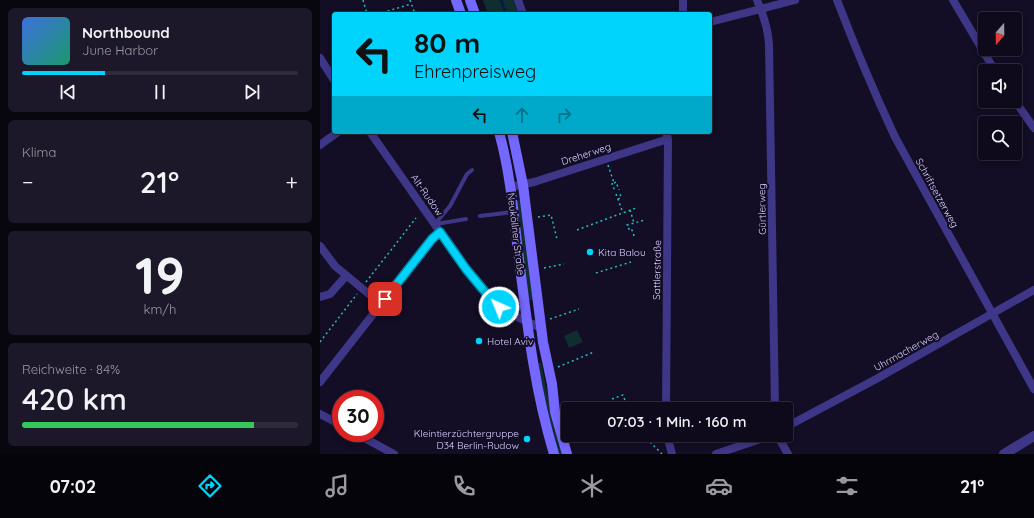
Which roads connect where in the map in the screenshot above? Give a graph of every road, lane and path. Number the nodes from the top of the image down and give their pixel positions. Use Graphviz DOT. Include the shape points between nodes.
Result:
graph roads {
  1 [pos="363,0"];
  2 [pos="410,0"];
  3 [pos="456,0"];
  4 [pos="470,0"];
  5 [pos="518,0"];
  6 [pos="683,0"];
  7 [pos="758,0"];
  8 [pos="795,0"];
  9 [pos="837,0"];
  10 [pos="953,0"];
  11 [pos="411,4"];
  12 [pos="762,9"];
  13 [pos="366,12"];
  14 [pos="385,12"];
  15 [pos="414,12"];
  16 [pos="460,12"];
  17 [pos="474,12"];
  18 [pos="522,12"];
  19 [pos="683,12"];
  20 [pos="712,22"];
  21 [pos="320,58"];
  22 [pos="991,64"];
  23 [pos="332,77"];
  24 [pos="1020,108"];
  25 [pos="1034,128"];
  26 [pos="335,134"];
  27 [pos="371,134"];
  28 [pos="499,134"];
  29 [pos="512,134"];
  30 [pos="667,135"];
  31 [pos="320,145"];
  32 [pos="607,164"];
  33 [pos="472,170"];
  34 [pos="614,183"];
  35 [pos="523,185"];
  36 [pos="510,187"];
  37 [pos="619,190"];
  38 [pos="615,191"];
  39 [pos="620,193"];
  40 [pos="616,194"];
  41 [pos="618,199"];
  42 [pos="636,208"];
  43 [pos="630,210"];
  44 [pos="514,212"];
  45 [pos="623,213"];
  46 [pos="480,216"];
  47 [pos="538,217"];
  48 [pos="416,218"];
  49 [pos="466,219"];
  50 [pos="645,220"];
  51 [pos="634,223"];
  52 [pos="435,224"];
  53 [pos="577,230"];
  54 [pos="440,232"];
  55 [pos="634,236"];
  56 [pos="557,239"];
  57 [pos="320,246"];
  58 [pos="631,262"];
  59 [pos="564,264"];
  60 [pos="544,268"];
  61 [pos="596,273"];
  62 [pos="346,276"];
  63 [pos="365,284"];
  64 [pos="1034,290"];
  65 [pos="358,292"];
  66 [pos="320,297"];
  67 [pos="381,304"];
  68 [pos="579,309"];
  69 [pos="992,313"];
  70 [pos="550,319"];
  71 [pos="526,321"];
  72 [pos="541,328"];
  73 [pos="320,342"];
  74 [pos="594,352"];
  75 [pos="547,360"];
  76 [pos="532,361"];
  77 [pos="558,368"];
  78 [pos="320,382"];
  79 [pos="1034,389"];
  80 [pos="612,399"];
  81 [pos="626,402"];
  82 [pos="666,402"];
  83 [pos="775,402"];
  84 [pos="320,414"];
  85 [pos="332,420"];
  86 [pos="793,423"];
  87 [pos="1034,436"];
  88 [pos="372,442"];
  89 [pos="650,442"];
  90 [pos="669,442"];
  91 [pos="751,442"];
  92 [pos="781,442"];
  93 [pos="394,454"];
  94 [pos="554,454"];
  95 [pos="567,454"];
  96 [pos="662,454"];
  97 [pos="672,454"];
  98 [pos="716,454"];
  99 [pos="788,454"];
  100 [pos="1004,454"];
  1 -- 13 [label="path"];
  2 -- 11 [label="path"];
  3 -- 16 [label="main road"];
  4 -- 17 [label="main road"];
  5 -- 18 [label="street"];
  6 -- 19 [label="street"];
  7 -- 12 [label="street, Gürtlerweg"];
  8 -- 12 [label="street"];
  9 -- 69 [label="street, Schriftsetzerweg" via="854,46 895,137"];
  10 -- 22 [label="street"];
  11 -- 14 [label="path"];
  11 -- 15 [label="path"];
  12 -- 20 [label="street"];
  12 -- 83 [label="street, Gürtlerweg" via="769,44"];
  21 -- 23 [label="street"];
  24 -- 25 [label="street"];
  26 -- 31 [label="street"];
  27 -- 52 [label="street, Alt-Rudow"];
  28 -- 36 [label="main road, Neuköllner Straße"];
  29 -- 35 [label="main road, Neuköllner Straße"];
  30 -- 35 [label="street, Dreherweg"];
  30 -- 82 [label="street, Sattlerstraße"];
  32 -- 34 [label="path"];
  33 -- 52 [label="lane" via="467,174 450,206"];
  34 -- 37 [label="path" via="616,182"];
  34 -- 38 [label="path" via="612,184"];
  35 -- 36 [label="street, Dreherweg"];
  35 -- 72 [label="main road, Neuköllner Straße"];
  36 -- 44 [label="main road, Neuköllner Straße"];
  39 -- 41 [label="path" via="621,198"];
  40 -- 41 [label="path"];
  41 -- 45 [label="path"];
  42 -- 43 [label="path"];
  43 -- 45 [label="path"];
  43 -- 51 [label="path"];
  44 -- 46 [label="lane"];
  44 -- 71 [label="main road, Neuköllner Straße"];
  45 -- 53 [label="path"];
  47 -- 56 [label="path" via="551,216"];
  48 -- 63 [label="path"];
  49 -- 52 [label="lane"];
  50 -- 51 [label="path"];
  51 -- 55 [label="path" via="627,225"];
  52 -- 54 [label="street, Alt-Rudow"];
  54 -- 67 [label="street"];
  54 -- 71 [label="street, Alt-Rudow" via="466,269 497,305"];
  57 -- 62 [label="street"];
  58 -- 61 [label="path"];
  59 -- 60 [label="path"];
  62 -- 66 [label="street" via="330,294"];
  62 -- 67 [label="street"];
  64 -- 69 [label="street, Uhrmacherweg"];
  65 -- 73 [label="path"];
  67 -- 78 [label="street"];
  68 -- 70 [label="path"];
  69 -- 79 [label="street, Schriftsetzerweg"];
  69 -- 86 [label="street, Uhrmacherweg"];
  71 -- 72 [label="street, Alt-Rudow"];
  71 -- 76 [label="main road, Neuköllner Straße"];
  72 -- 75 [label="main road, Neuköllner Straße"];
  74 -- 77 [label="path"];
  75 -- 76 [label="main road"];
  75 -- 95 [label="main road, Neuköllner Straße" via="555,412"];
  76 -- 94 [label="main road, Neuköllner Straße" via="542,412"];
  80 -- 81 [label="path" via="623,395"];
  84 -- 85 [label="street"];
  87 -- 100 [label="street"];
  88 -- 93 [label="street"];
  89 -- 96 [label="path"];
  90 -- 97 [label="street"];
  91 -- 98 [label="street"];
  92 -- 99 [label="street"];
}
